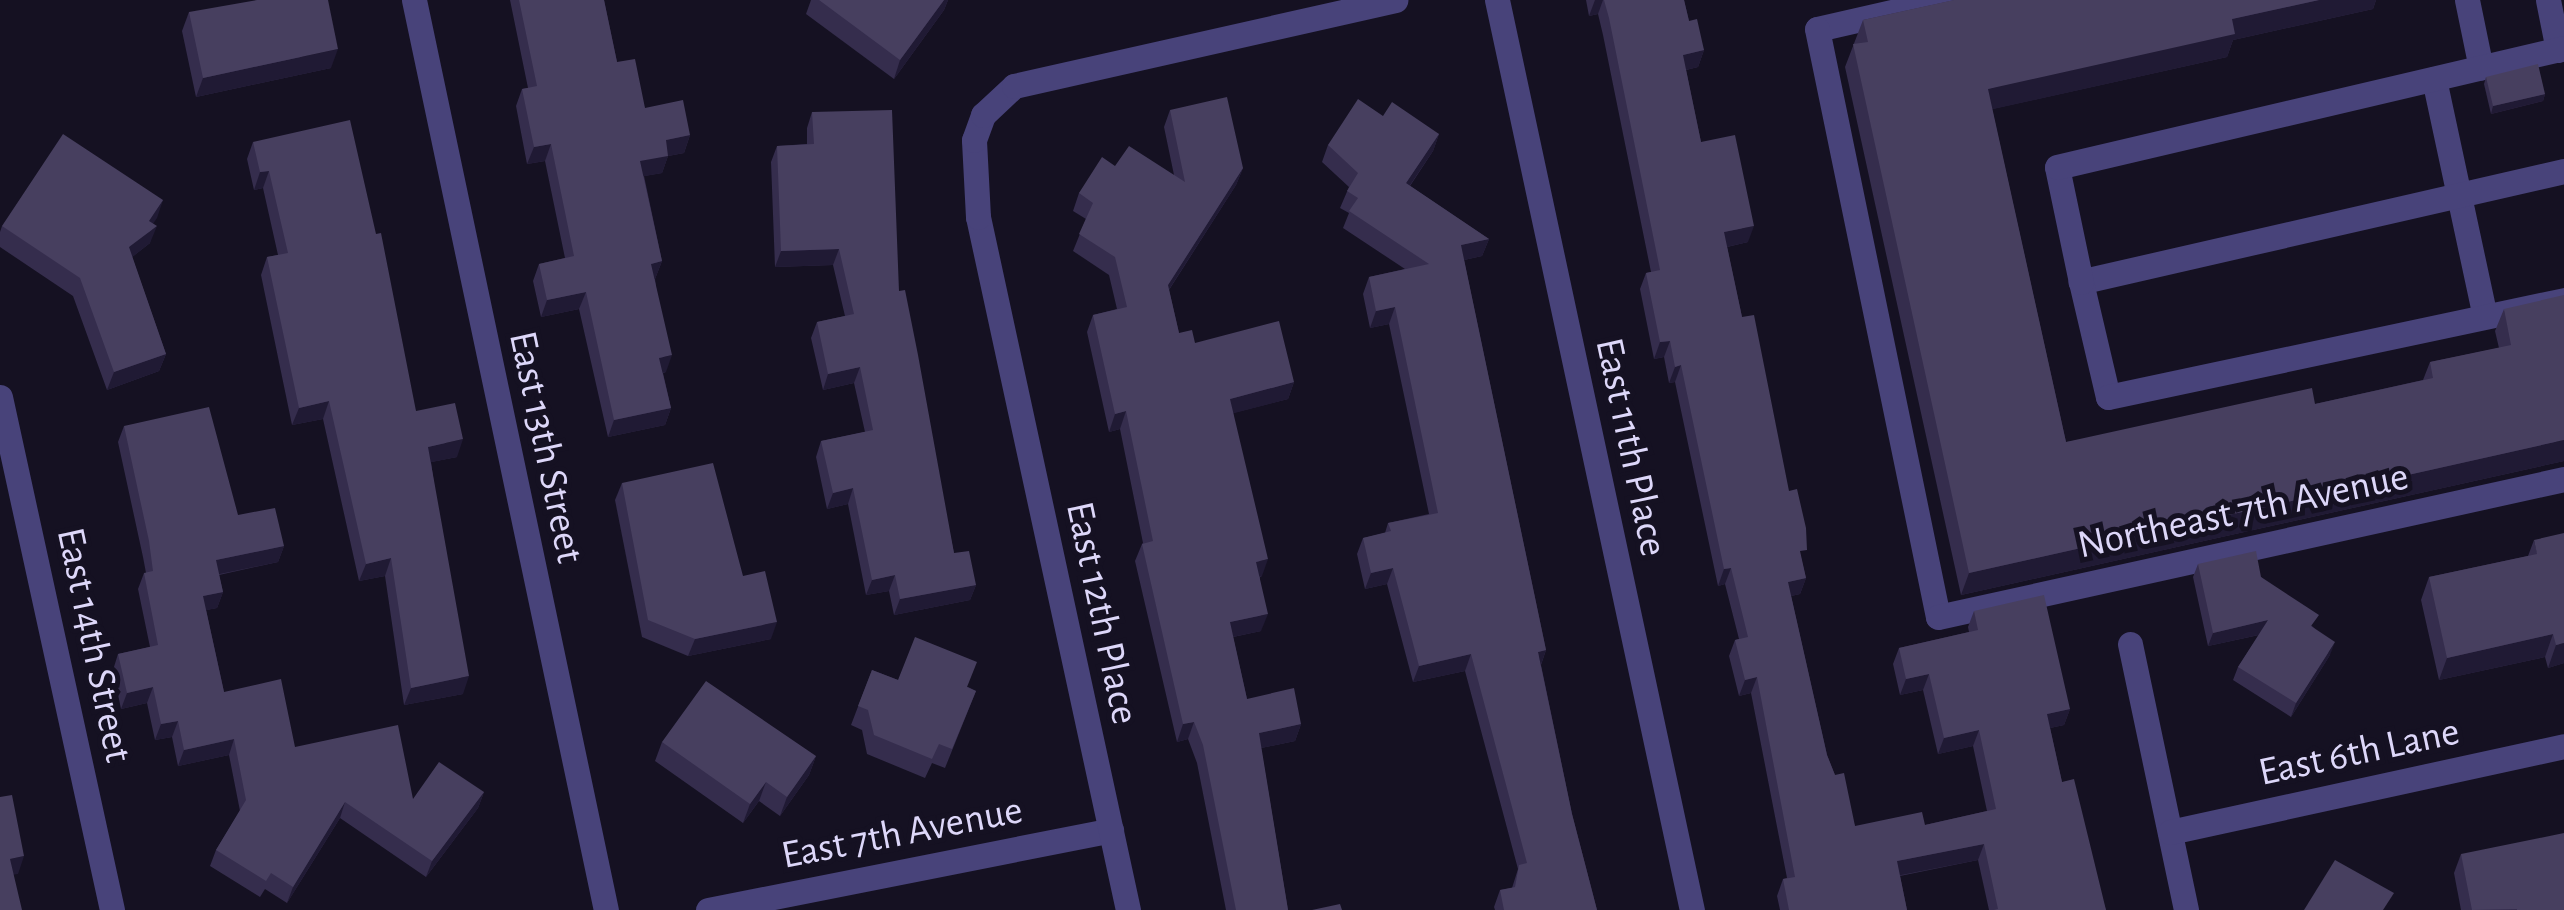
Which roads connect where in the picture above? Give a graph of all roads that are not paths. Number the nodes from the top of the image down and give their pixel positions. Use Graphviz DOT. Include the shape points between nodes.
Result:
graph roads {
  1 [pos="414,0"];
  2 [pos="1395,0"];
  3 [pos="1496,0"];
  4 [pos="1944,0"];
  5 [pos="2467,0"];
  6 [pos="2548,0"];
  7 [pos="2561,49"];
  8 [pos="2481,68"];
  9 [pos="2434,80"];
  10 [pos="2564,171"];
  11 [pos="2458,196"];
  12 [pos="2081,282"];
  13 [pos="2564,300"];
  14 [pos="2485,316"];
  15 [pos="0,397"];
  16 [pos="2564,479"];
  17 [pos="2130,644"];
  18 [pos="2564,746"];
  19 [pos="1111,830"];
  20 [pos="2170,832"];
  21 [pos="112,910"];
  22 [pos="606,910"];
  23 [pos="708,910"];
  24 [pos="1128,910"];
  25 [pos="1692,910"];
  26 [pos="2186,910"];
  1 -- 22 [label="street, East 13th Street"];
  2 -- 19 [label="street, East 12th Place" via="1014,86 983,115 974,140 978,217"];
  3 -- 25 [label="street, East 11th Place"];
  4 -- 16 [label="street, Northeast 7th Avenue" via="1816,29 1938,616"];
  5 -- 8 [label="street"];
  6 -- 7 [label="street"];
  7 -- 8 [label="street"];
  8 -- 9 [label="street"];
  9 -- 11 [label="street"];
  9 -- 12 [label="street" via="2057,168"];
  10 -- 11 [label="street"];
  11 -- 12 [label="street"];
  11 -- 14 [label="street"];
  12 -- 14 [label="street" via="2108,396"];
  13 -- 14 [label="street"];
  15 -- 21 [label="street, East 14th Street"];
  17 -- 20 [label="street"];
  18 -- 20 [label="street, East 6th Lane"];
  19 -- 23 [label="street, East 7th Avenue"];
  19 -- 24 [label="street, East 12th Place"];
  20 -- 26 [label="street"];
}
